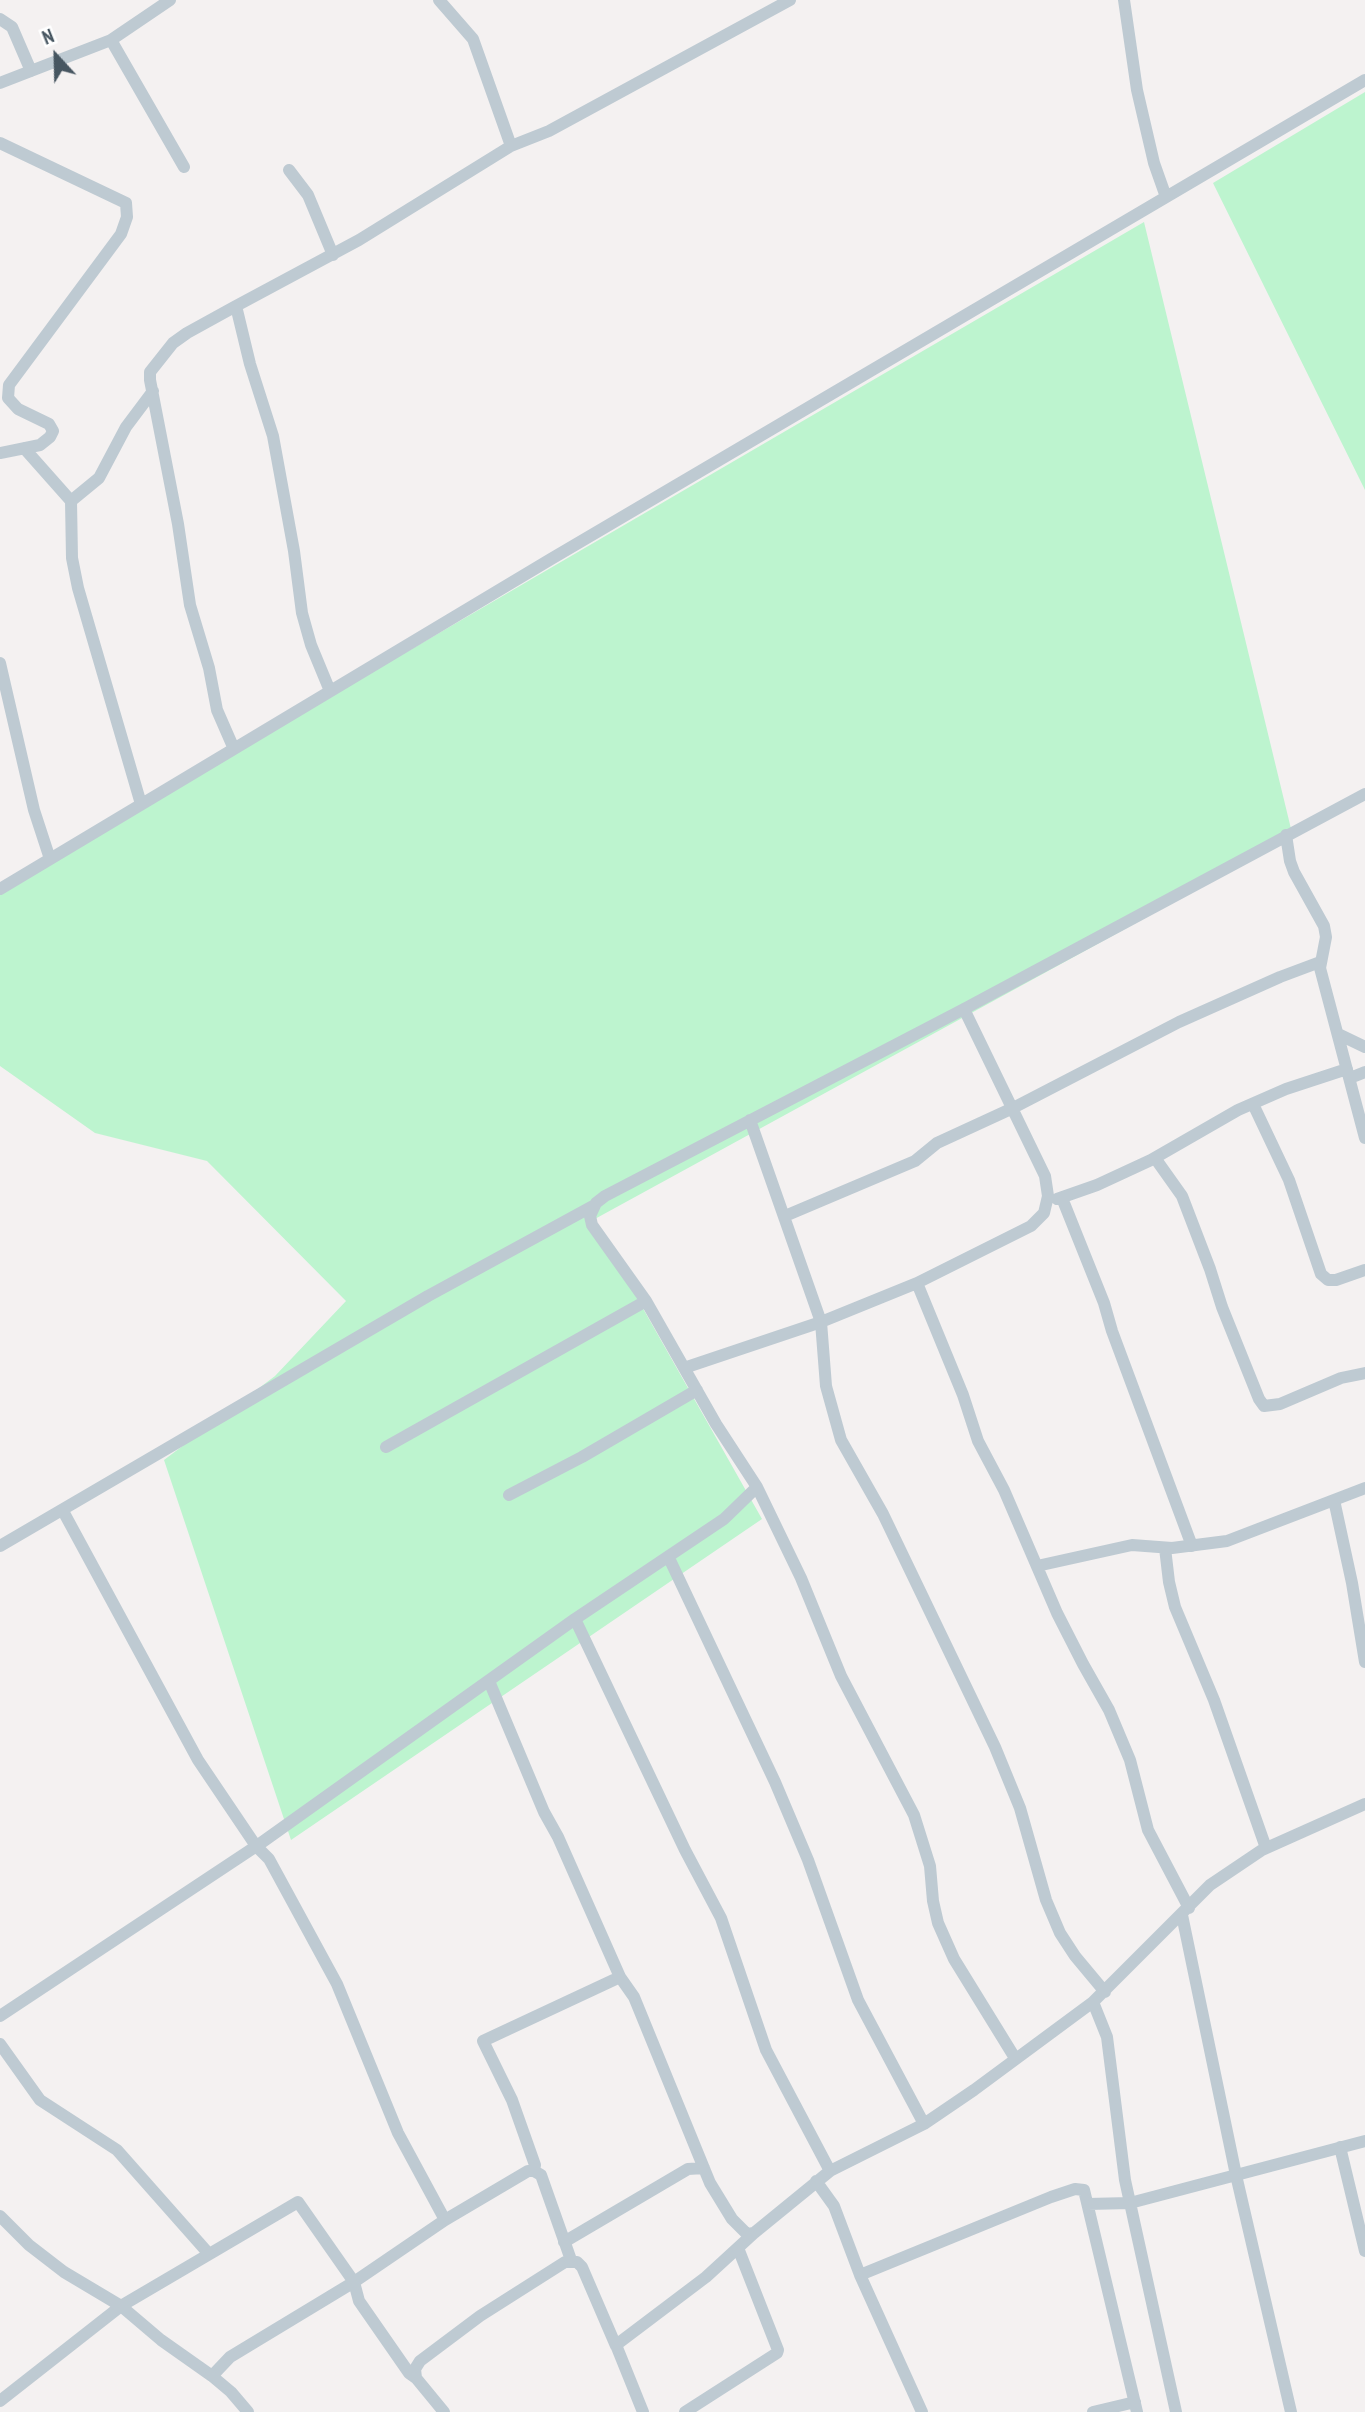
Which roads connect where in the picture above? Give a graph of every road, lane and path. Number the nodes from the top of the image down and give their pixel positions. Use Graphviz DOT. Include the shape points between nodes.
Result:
graph roads {
  1 [pos="170,0"];
  2 [pos="439,0"];
  3 [pos="788,0"];
  4 [pos="1124,0"];
  5 [pos="0,19"];
  6 [pos="111,40"];
  7 [pos="31,71"];
  8 [pos="1365,80"];
  9 [pos="0,83"];
  10 [pos="0,143"];
  11 [pos="511,146"];
  12 [pos="184,167"];
  13 [pos="289,170"];
  14 [pos="1166,197"];
  15 [pos="333,255"];
  16 [pos="236,306"];
  17 [pos="150,388"];
  18 [pos="24,448"];
  19 [pos="0,453"];
  20 [pos="71,501"];
  21 [pos="1,667"];
  22 [pos="330,691"];
  23 [pos="233,748"];
  24 [pos="1365,794"];
  25 [pos="141,804"];
  26 [pos="1286,835"];
  27 [pos="50,859"];
  28 [pos="0,889"];
  29 [pos="1320,962"];
  30 [pos="964,1009"];
  31 [pos="1338,1034"];
  32 [pos="1365,1047"];
  33 [pos="1365,1072"];
  34 [pos="1349,1074"];
  35 [pos="1254,1104"];
  36 [pos="1013,1108"];
  37 [pos="750,1119"];
  38 [pos="1365,1138"];
  39 [pos="1155,1158"];
  40 [pos="1062,1198"];
  41 [pos="1047,1203"];
  42 [pos="593,1206"];
  43 [pos="785,1216"];
  44 [pos="1365,1270"];
  45 [pos="917,1283"];
  46 [pos="646,1301"];
  47 [pos="821,1322"];
  48 [pos="684,1368"];
  49 [pos="1365,1373"];
  50 [pos="697,1390"];
  51 [pos="386,1447"];
  52 [pos="757,1487"];
  53 [pos="1365,1489"];
  54 [pos="509,1495"];
  55 [pos="1334,1500"];
  56 [pos="63,1511"];
  57 [pos="0,1546"];
  58 [pos="1192,1546"];
  59 [pos="1165,1548"];
  60 [pos="669,1558"];
  61 [pos="1037,1566"];
  62 [pos="575,1619"];
  63 [pos="1365,1662"];
  64 [pos="489,1681"];
  65 [pos="1365,1804"];
  66 [pos="256,1846"];
  67 [pos="1266,1848"];
  68 [pos="1185,1911"];
  69 [pos="620,1978"];
  70 [pos="1105,1992"];
  71 [pos="1093,2003"];
  72 [pos="0,2016"];
  73 [pos="0,2044"];
  74 [pos="1015,2058"];
  75 [pos="924,2124"];
  76 [pos="1365,2141"];
  77 [pos="1340,2147"];
  78 [pos="704,2168"];
  79 [pos="534,2171"];
  80 [pos="830,2171"];
  81 [pos="1236,2175"];
  82 [pos="816,2180"];
  83 [pos="1130,2203"];
  84 [pos="1088,2204"];
  85 [pos="0,2216"];
  86 [pos="445,2220"];
  87 [pos="754,2233"];
  88 [pos="564,2242"];
  89 [pos="738,2248"];
  90 [pos="1365,2251"];
  91 [pos="209,2254"];
  92 [pos="571,2260"];
  93 [pos="860,2276"];
  94 [pos="354,2282"];
  95 [pos="121,2306"];
  96 [pos="616,2346"];
  97 [pos="212,2376"];
  98 [pos="416,2378"];
  99 [pos="0,2401"];
  100 [pos="1136,2407"];
  101 [pos="441,2411"];
  102 [pos="248,2412"];
  103 [pos="643,2412"];
  104 [pos="685,2412"];
  105 [pos="922,2412"];
  106 [pos="1093,2412"];
  107 [pos="1176,2412"];
  108 [pos="1291,2412"];
  1 -- 6 [label="street"];
  2 -- 11 [label="street" via="473,39"];
  3 -- 11 [label="street" via="549,131"];
  4 -- 14 [label="street" via="1137,90"];
  5 -- 7 [label="street" via="12,27"];
  6 -- 7 [label="street"];
  6 -- 12 [label="street"];
  7 -- 9 [label="street"];
  8 -- 14 [label="street"];
  10 -- 18 [label="street" via="127,203 121,234 9,385 8,398 18,410 49,424 53,431 40,445"];
  11 -- 15 [label="street"];
  13 -- 15 [label="street" via="308,195"];
  14 -- 22 [label="street"];
  15 -- 16 [label="street"];
  16 -- 17 [label="street" via="173,343 150,372"];
  16 -- 22 [label="street" via="273,436 302,613"];
  17 -- 20 [label="street" via="99,478"];
  17 -- 23 [label="street" via="191,605 217,709"];
  18 -- 19 [label="street"];
  18 -- 20 [label="street"];
  20 -- 25 [label="street" via="72,558 78,588"];
  21 -- 27 [label="street"];
  22 -- 23 [label="street"];
  23 -- 25 [label="street"];
  24 -- 26 [label="street"];
  25 -- 27 [label="street"];
  26 -- 29 [label="street" via="1294,872 1326,933"];
  26 -- 30 [label="street"];
  27 -- 28 [label="street"];
  29 -- 31 [label="street"];
  29 -- 36 [label="street" via="1179,1022"];
  30 -- 36 [label="street"];
  30 -- 37 [label="street"];
  31 -- 32 [label="street"];
  31 -- 34 [label="street"];
  33 -- 34 [label="street"];
  34 -- 35 [label="street" via="1286,1089"];
  34 -- 38 [label="street"];
  35 -- 39 [label="street"];
  35 -- 44 [label="street" via="1289,1180 1321,1274 1336,1280"];
  36 -- 41 [label="street" via="1045,1175"];
  36 -- 43 [label="street" via="937,1143 915,1161"];
  37 -- 42 [label="street"];
  37 -- 43 [label="street"];
  39 -- 40 [label="street"];
  39 -- 49 [label="street" via="1182,1196 1264,1406"];
  40 -- 41 [label="street"];
  40 -- 58 [label="street"];
  41 -- 45 [label="street" via="1031,1226"];
  42 -- 46 [label="street" via="592,1225"];
  42 -- 56 [label="street" via="428,1296"];
  43 -- 47 [label="street"];
  45 -- 47 [label="street"];
  45 -- 61 [label="street" via="978,1441"];
  46 -- 48 [label="street"];
  46 -- 51 [label="street"];
  47 -- 48 [label="street"];
  47 -- 70 [label="street" via="826,1387 841,1440 883,1514 995,1747 1060,1933"];
  48 -- 50 [label="street"];
  50 -- 52 [label="street"];
  50 -- 54 [label="street"];
  52 -- 60 [label="street" via="724,1519"];
  52 -- 74 [label="street" via="841,1676 914,1815 930,1866 938,1923 954,1959"];
  53 -- 55 [label="street"];
  55 -- 58 [label="street" via="1250,1534"];
  55 -- 63 [label="street"];
  56 -- 57 [label="street"];
  56 -- 66 [label="street" via="198,1760"];
  58 -- 59 [label="street"];
  59 -- 61 [label="street" via="1132,1545"];
  59 -- 67 [label="street" via="1175,1608 1210,1690"];
  60 -- 62 [label="street"];
  60 -- 75 [label="street" via="775,1782 858,2000"];
  61 -- 68 [label="street" via="1109,1710 1130,1760 1148,1830"];
  62 -- 64 [label="street"];
  62 -- 80 [label="street" via="721,1919 766,2050"];
  64 -- 66 [label="street"];
  64 -- 69 [label="street"];
  65 -- 67 [label="street"];
  66 -- 72 [label="street"];
  66 -- 86 [label="street" via="269,1859 337,1984 398,2133"];
  67 -- 68 [label="street" via="1210,1885"];
  68 -- 70 [label="street"];
  68 -- 81 [label="street"];
  69 -- 78 [label="street" via="634,1997"];
  69 -- 79 [label="street" via="483,2041 512,2100"];
  70 -- 71 [label="street"];
  71 -- 74 [label="street"];
  71 -- 83 [label="street" via="1107,2037"];
  73 -- 91 [label="street" via="40,2100 117,2150"];
  74 -- 75 [label="street"];
  75 -- 80 [label="street"];
  76 -- 77 [label="street"];
  77 -- 81 [label="street"];
  77 -- 90 [label="street"];
  78 -- 87 [label="street" via="732,2219 747,2234"];
  78 -- 88 [label="street" via="688,2169"];
  79 -- 86 [label="street"];
  79 -- 88 [label="street" via="541,2175"];
  80 -- 82 [label="street"];
  81 -- 83 [label="street"];
  81 -- 108 [label="street"];
  82 -- 87 [label="street"];
  82 -- 93 [label="street" via="834,2206"];
  83 -- 84 [label="street"];
  83 -- 107 [label="street"];
  84 -- 93 [label="street" via="1084,2190 1075,2189"];
  84 -- 100 [label="street"];
  85 -- 95 [label="street" via="64,2272"];
  86 -- 94 [label="street"];
  87 -- 89 [label="street"];
  88 -- 92 [label="street"];
  89 -- 96 [label="street"];
  89 -- 104 [label="street" via="778,2350"];
  91 -- 94 [label="street" via="298,2202"];
  91 -- 95 [label="street"];
  92 -- 96 [label="street" via="582,2267"];
  92 -- 98 [label="street" via="480,2316 420,2361"];
  93 -- 105 [label="street"];
  94 -- 97 [label="street" via="230,2357"];
  94 -- 98 [label="street" via="359,2301"];
  95 -- 97 [label="street"];
  95 -- 99 [label="street"];
  96 -- 103 [label="street"];
  97 -- 102 [label="street"];
  98 -- 101 [label="street"];
  100 -- 106 [label="street"];
}
